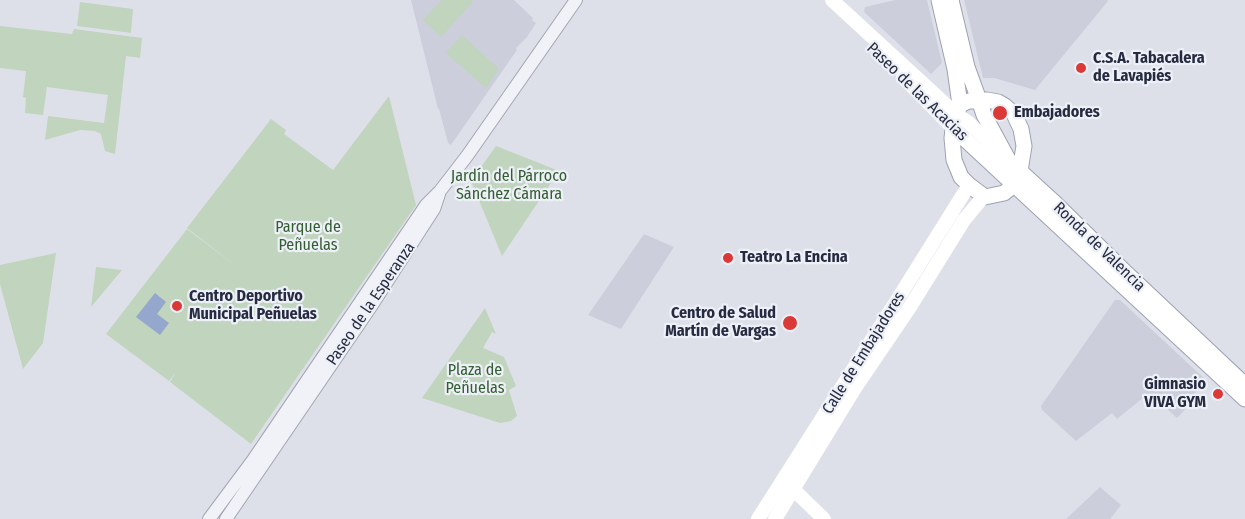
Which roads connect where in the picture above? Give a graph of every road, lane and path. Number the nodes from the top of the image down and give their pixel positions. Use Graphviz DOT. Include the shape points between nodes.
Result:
graph roads {
  1 [pos="576,0"];
  2 [pos="820,0"];
  3 [pos="832,0"];
  4 [pos="939,0"];
  5 [pos="951,0"];
  6 [pos="977,96"];
  7 [pos="956,116"];
  8 [pos="1014,173"];
  9 [pos="969,185"];
  10 [pos="984,196"];
  11 [pos="1245,394"];
  12 [pos="293,410"];
  13 [pos="794,490"];
  14 [pos="208,519"];
  15 [pos="226,519"];
  16 [pos="758,519"];
  17 [pos="775,519"];
  18 [pos="824,519"];
  1 -- 12 [label="street, Paseo de la Esperanza" via="492,121 426,205"];
  2 -- 7 [label="main road, Paseo de las Acacias" via="923,97"];
  3 -- 7 [label="main road, Paseo de las Acacias"];
  4 -- 7 [label="main road" via="955,69"];
  5 -- 6 [label="main road, Ronda de Valencia"];
  6 -- 7 [label="main road"];
  6 -- 8 [label="main road, Ronda de Valencia"];
  6 -- 8 [label="main road" via="1005,106 1022,129 1023,157"];
  7 -- 8 [label="main road, Paseo de las Acacias"];
  7 -- 8 [label="main road, Paseo de las Acacias" via="969,123"];
  7 -- 9 [label="main road" via="953,150 961,177"];
  8 -- 10 [label="main road" via="1004,193"];
  8 -- 11 [label="main road, Ronda de Valencia"];
  9 -- 10 [label="main road"];
  9 -- 16 [label="main road, Calle de Embajadores"];
  10 -- 13 [label="main road, Calle de Embajadores" via="964,218"];
  12 -- 14 [label="street, Paseo de la Esperanza"];
  12 -- 15 [label="street, Paseo de la Esperanza"];
  13 -- 17 [label="main road, Calle de Embajadores"];
  13 -- 18 [label="main road"];
}
